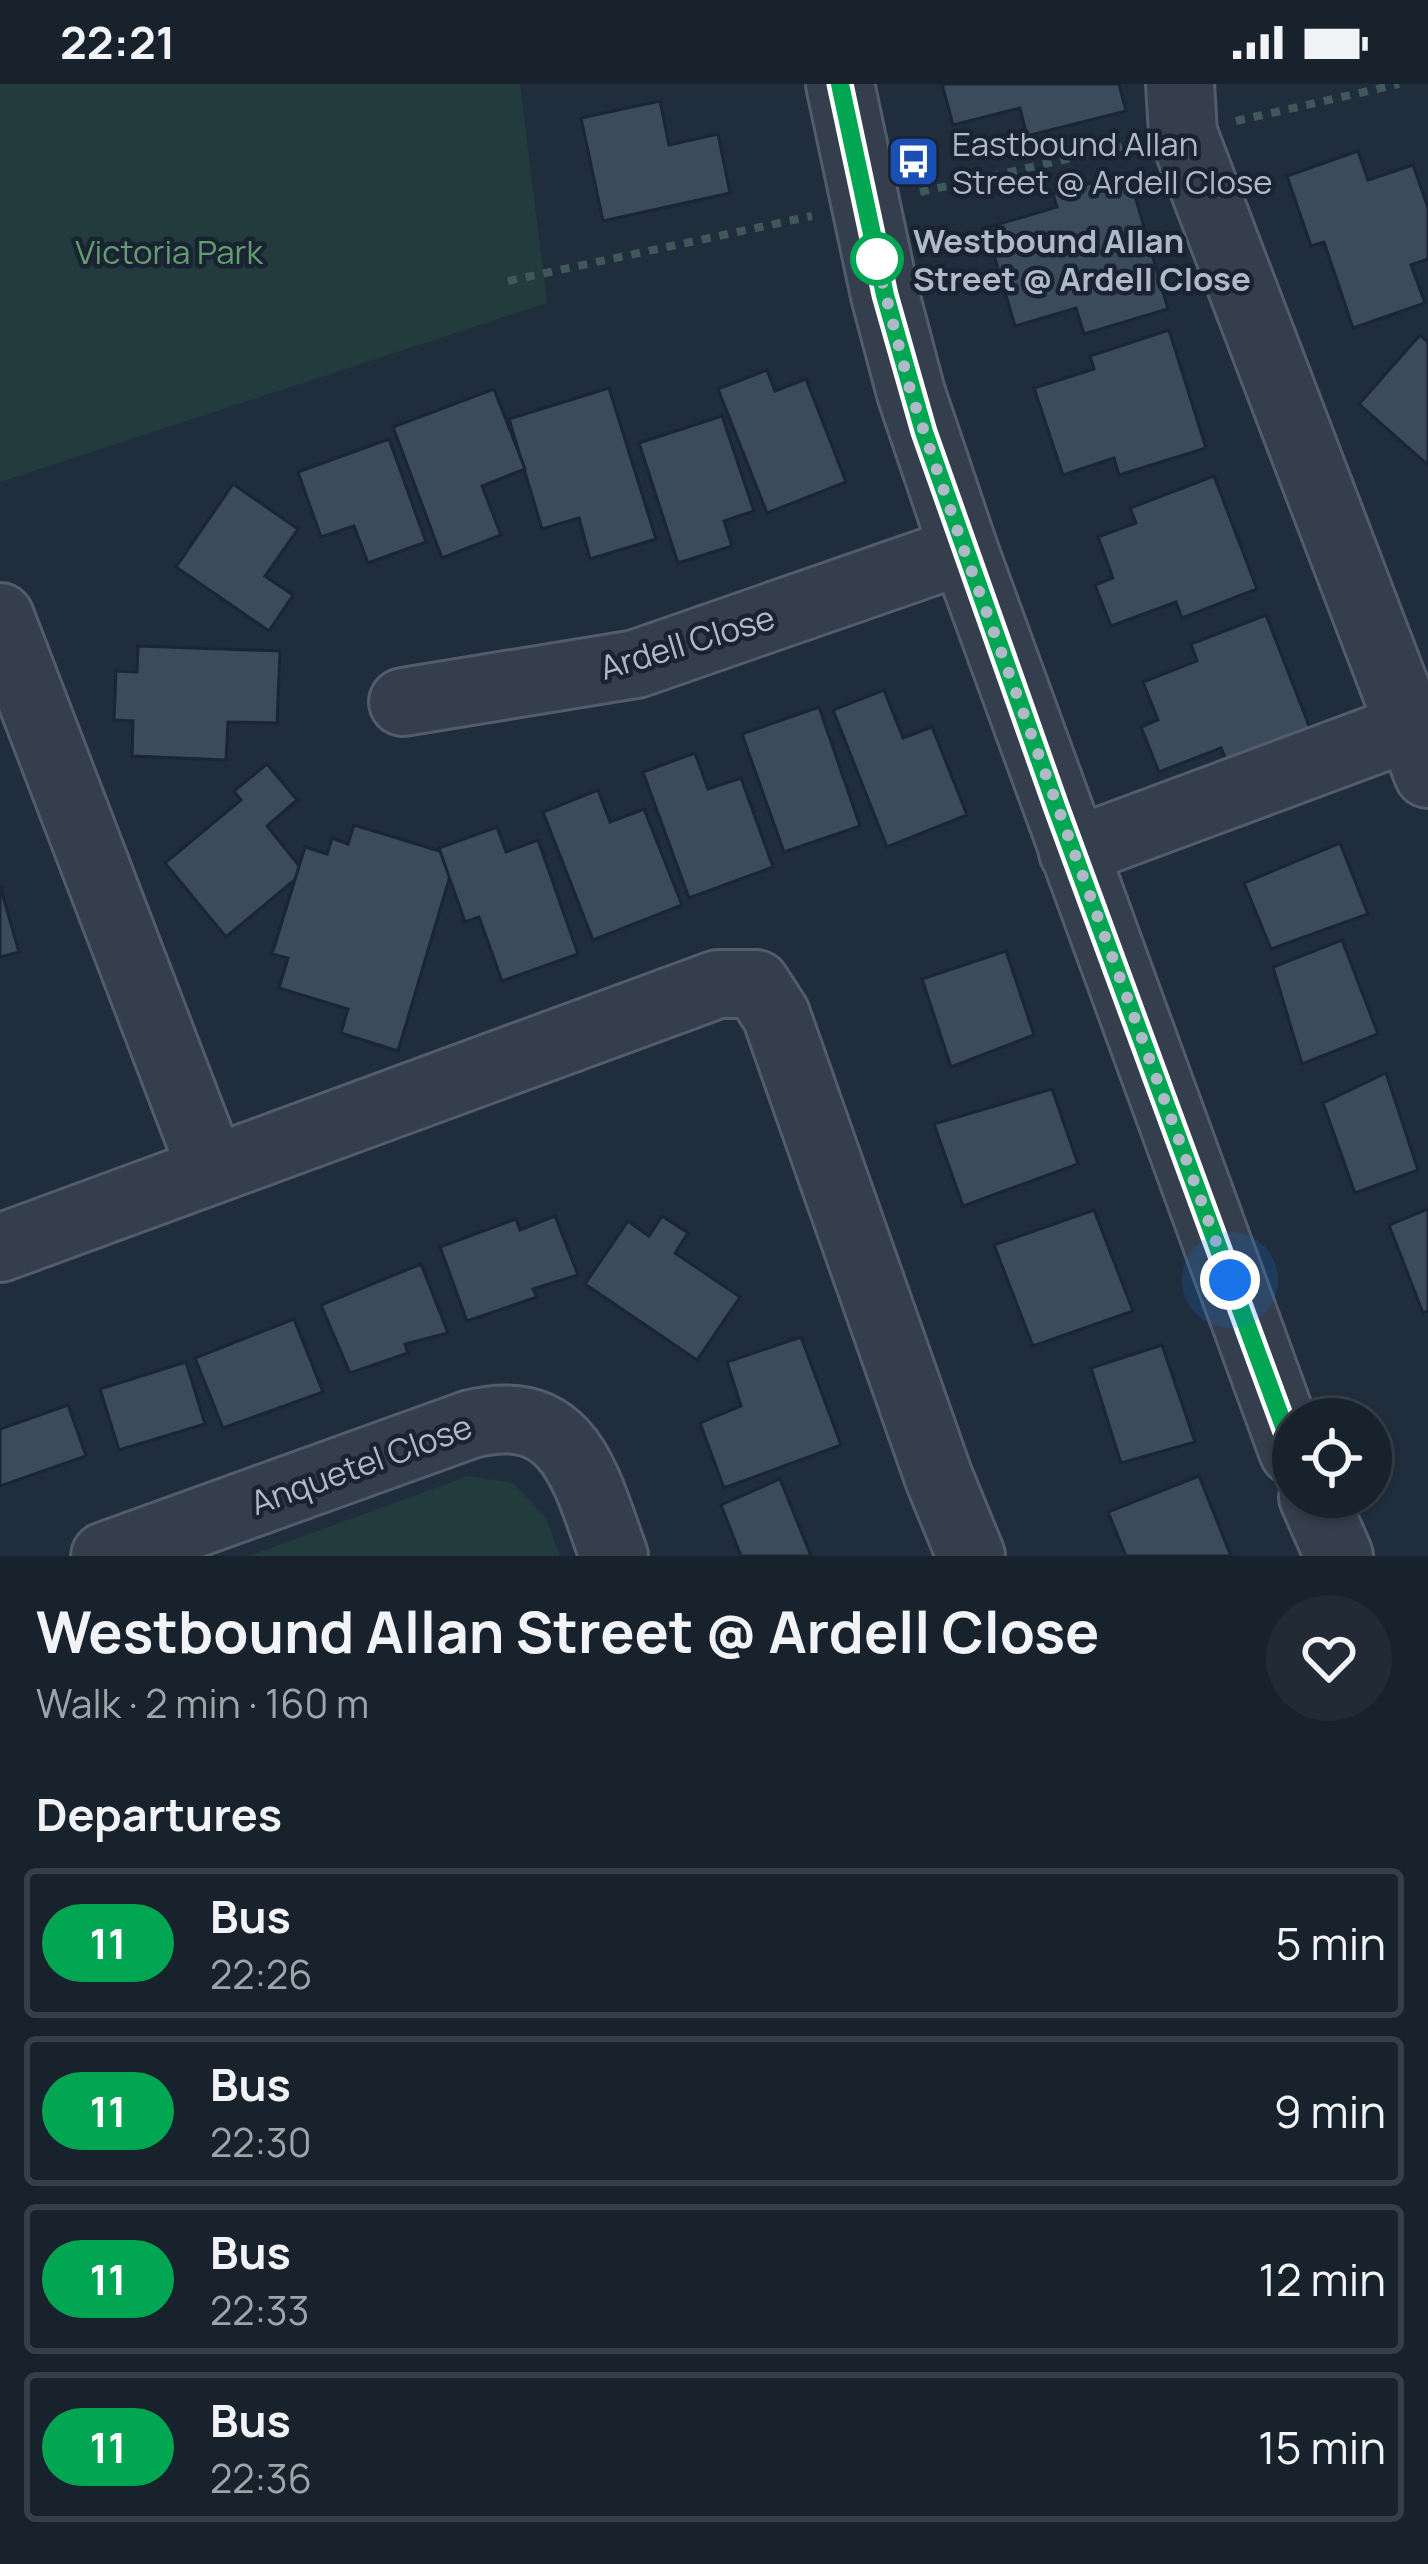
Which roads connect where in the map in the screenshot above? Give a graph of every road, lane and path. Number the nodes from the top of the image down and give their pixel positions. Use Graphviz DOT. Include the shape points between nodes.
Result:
graph roads {
  1 [pos="840,84"];
  2 [pos="1180,84"];
  3 [pos="817,215"];
  4 [pos="508,281"];
  5 [pos="964,550"];
  6 [pos="0,617"];
  7 [pos="403,702"];
  8 [pos="1421,740"];
  9 [pos="1072,852"];
  10 [pos="212,1170"];
  11 [pos="0,1248"];
  12 [pos="1274,1398"];
  13 [pos="1322,1518"];
  14 [pos="105,1556"];
  15 [pos="614,1556"];
  16 [pos="971,1556"];
  17 [pos="1339,1556"];
  1 -- 5 [label="street" via="911,393"];
  2 -- 8 [label="street" via="1183,133"];
  3 -- 4 [label="path"];
  5 -- 7 [label="street, Ardell Close" via="636,664"];
  5 -- 9 [label="street"];
  6 -- 10 [label="street"];
  8 -- 9 [label="street"];
  9 -- 12 [label="street"];
  10 -- 11 [label="street"];
  10 -- 16 [label="street" via="718,984 756,984 776,1015"];
  13 -- 17 [label="street"];
  14 -- 15 [label="street, Anquetel Close" via="508,1417 562,1438"];
}
